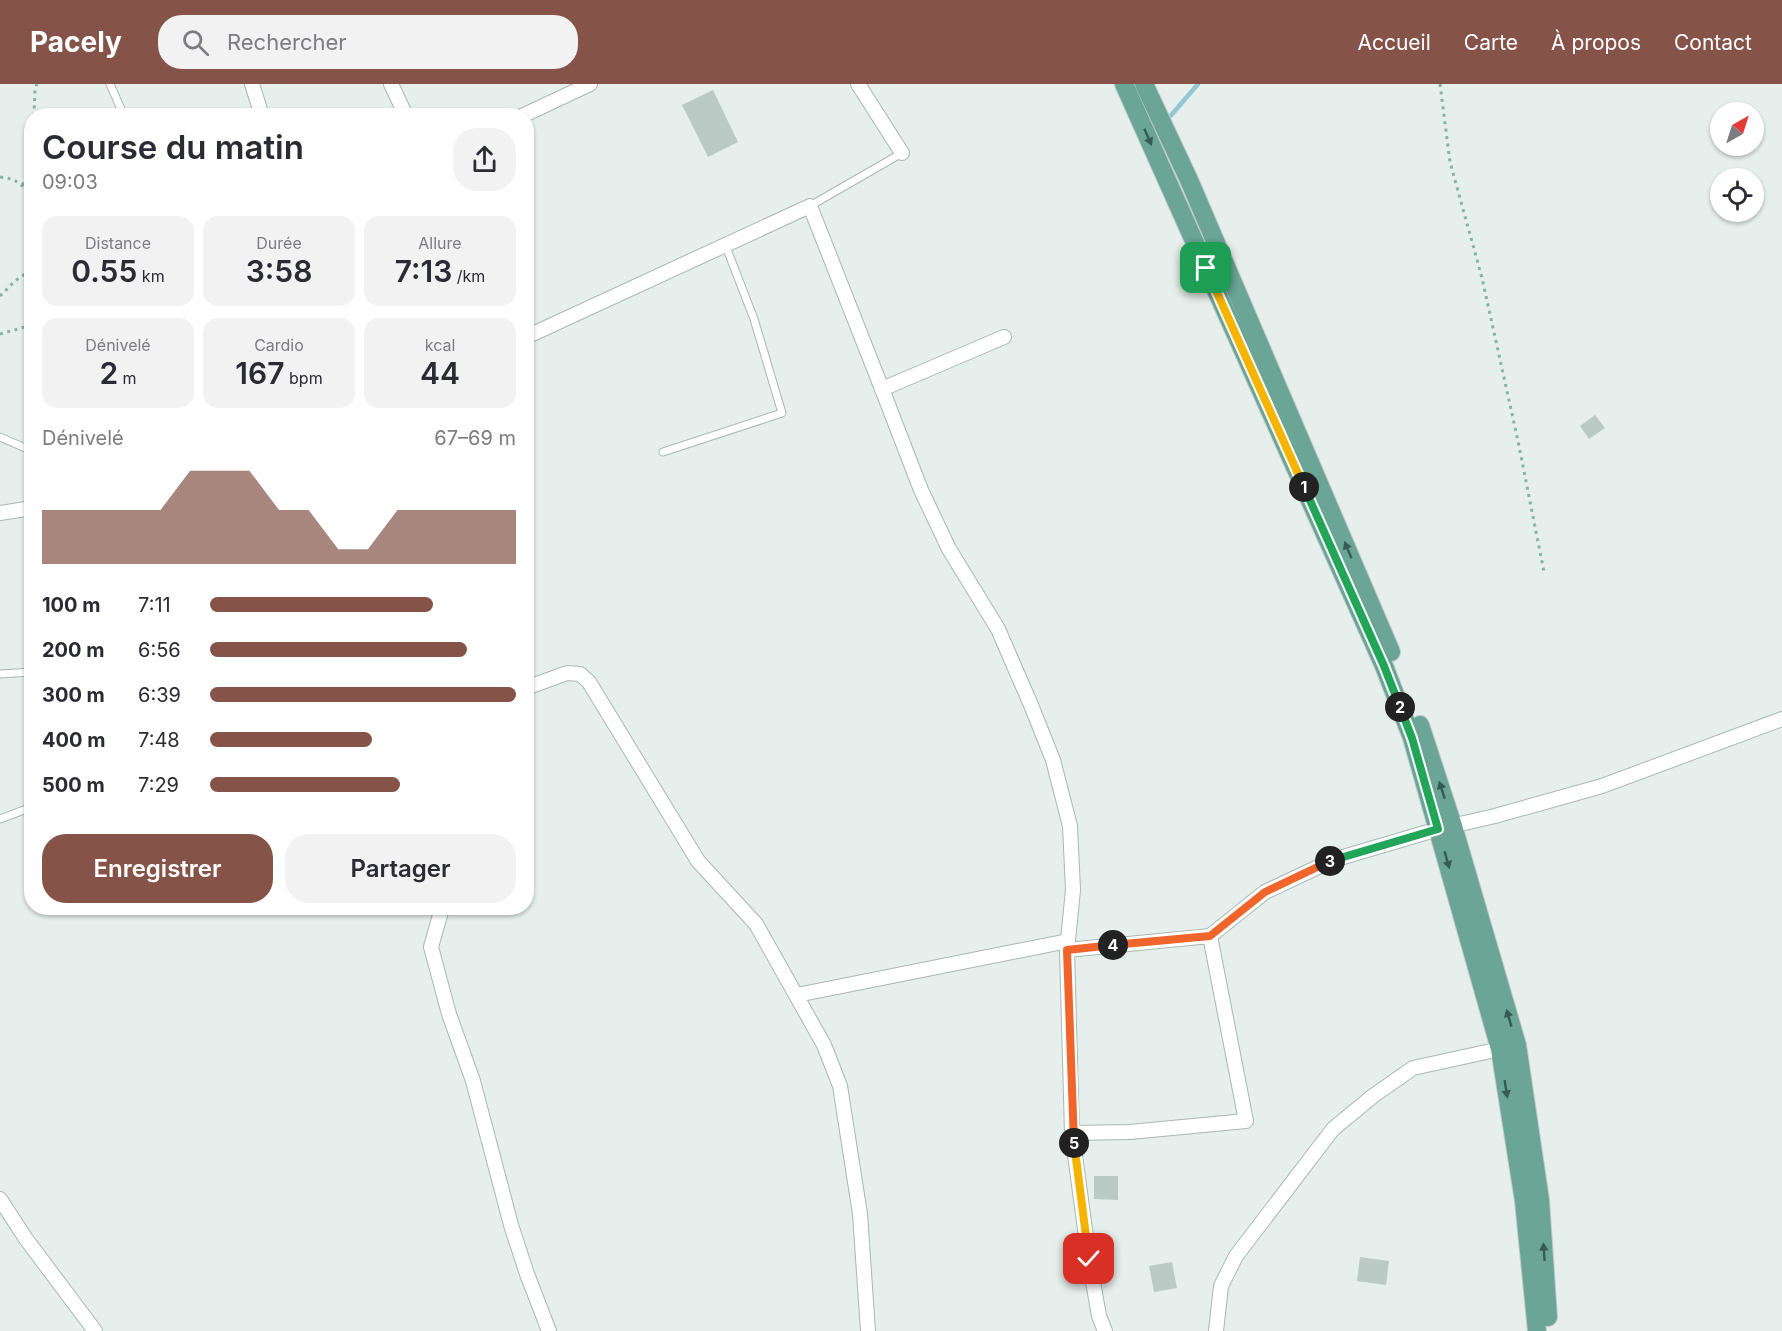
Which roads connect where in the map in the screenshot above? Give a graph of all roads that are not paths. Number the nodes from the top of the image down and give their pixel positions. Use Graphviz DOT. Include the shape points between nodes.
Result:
graph roads {
  1 [pos="110,84"];
  2 [pos="252,84"];
  3 [pos="391,84"];
  4 [pos="590,84"];
  5 [pos="858,84"];
  6 [pos="1124,84"];
  7 [pos="1144,84"];
  8 [pos="120,108"];
  9 [pos="260,108"];
  10 [pos="402,108"];
  11 [pos="534,110"];
  12 [pos="902,153"];
  13 [pos="810,206"];
  14 [pos="725,244"];
  15 [pos="534,333"];
  16 [pos="1004,337"];
  17 [pos="882,389"];
  18 [pos="0,437"];
  19 [pos="24,448"];
  20 [pos="663,452"];
  21 [pos="24,509"];
  22 [pos="0,513"];
  23 [pos="24,672"];
  24 [pos="0,674"];
  25 [pos="534,685"];
  26 [pos="1782,719"];
  27 [pos="24,810"];
  28 [pos="0,819"];
  29 [pos="1446,827"];
  30 [pos="440,915"];
  31 [pos="1210,936"];
  32 [pos="1067,946"];
  33 [pos="797,995"];
  34 [pos="1500,1049"];
  35 [pos="1072,1133"];
  36 [pos="0,1199"];
  37 [pos="95,1331"];
  38 [pos="549,1331"];
  39 [pos="868,1331"];
  40 [pos="1105,1331"];
  41 [pos="1216,1331"];
  42 [pos="1537,1331"];
  43 [pos="1550,1331"];
  1 -- 8 [label="lane"];
  2 -- 9 [label="street"];
  3 -- 10 [label="street"];
  4 -- 11 [label="street"];
  5 -- 12 [label="street"];
  6 -- 29 [label="main road, one-way" via="1384,666"];
  29 -- 7 [label="main road, one-way" via="1423,734 1395,661 1190,180"];
  12 -- 13 [label="lane"];
  13 -- 14 [label="street"];
  13 -- 17 [label="street"];
  14 -- 15 [label="street"];
  14 -- 20 [label="lane" via="754,319 782,413"];
  16 -- 17 [label="street"];
  17 -- 32 [label="street" via="921,490 949,549 998,628 1053,760 1070,826 1073,890"];
  18 -- 19 [label="lane"];
  21 -- 22 [label="street"];
  23 -- 24 [label="lane"];
  25 -- 33 [label="street" via="567,673 580,674 590,682 698,861 756,924"];
  26 -- 29 [label="street" via="1602,786"];
  27 -- 28 [label="lane"];
  29 -- 31 [label="street" via="1333,860 1265,892"];
  29 -- 34 [label="main road, one-way"];
  43 -- 29 [label="main road, one-way" via="1540,1200 1517,1046"];
  30 -- 38 [label="street" via="431,947 526,1274"];
  31 -- 32 [label="street"];
  31 -- 35 [label="street" via="1246,1121"];
  32 -- 33 [label="street"];
  32 -- 35 [label="street"];
  33 -- 39 [label="street" via="825,1045 840,1086 860,1214"];
  34 -- 41 [label="street" via="1413,1068 1333,1129 1236,1256 1221,1286"];
  34 -- 42 [label="main road, one-way" via="1524,1201"];
  35 -- 40 [label="street" via="1089,1259"];
  36 -- 37 [label="street"];
}
